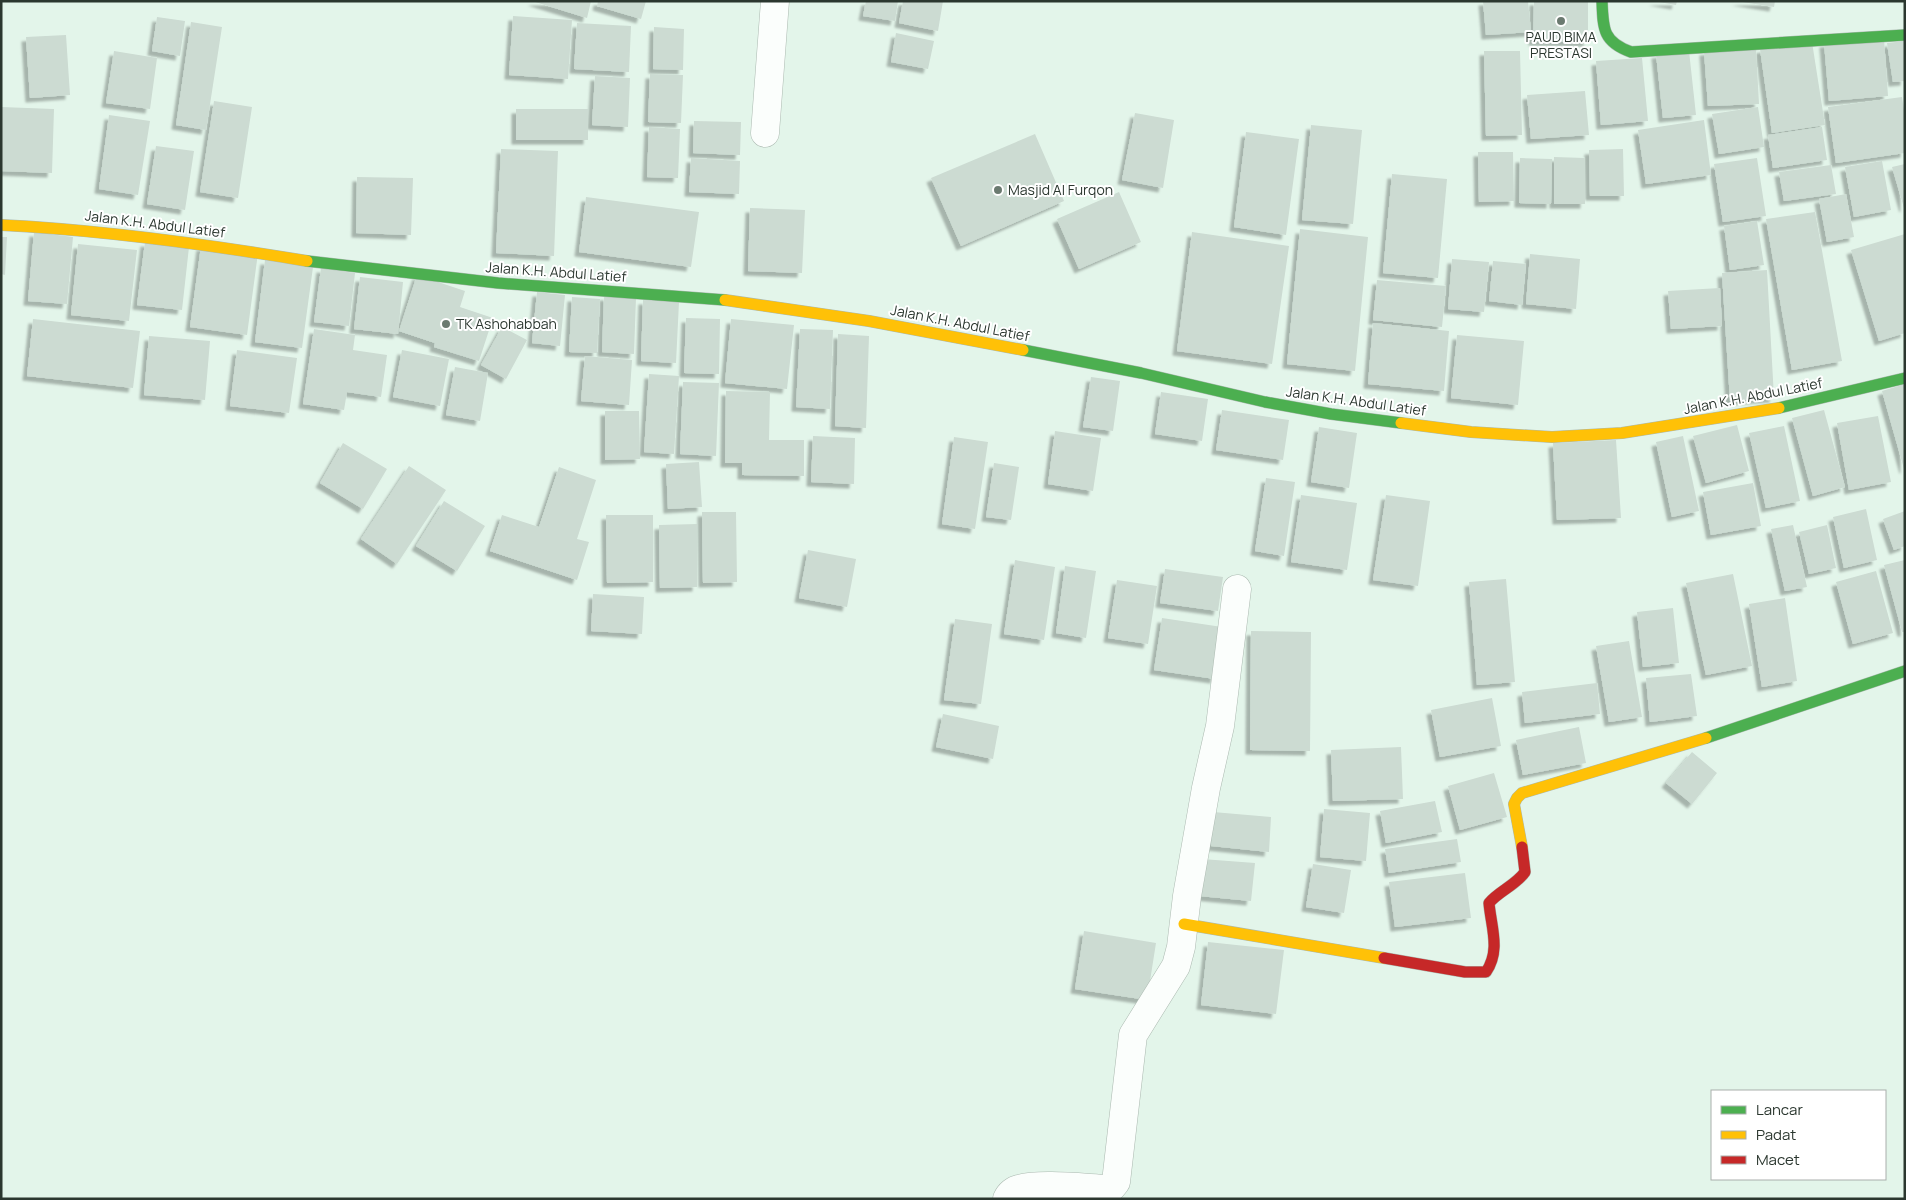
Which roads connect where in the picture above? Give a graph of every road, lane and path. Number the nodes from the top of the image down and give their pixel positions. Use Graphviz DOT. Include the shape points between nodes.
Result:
graph roads {
  1 [pos="775,1"];
  2 [pos="1602,1"];
  3 [pos="1905,35"];
  4 [pos="765,134"];
  5 [pos="1,225"];
  6 [pos="1905,378"];
  7 [pos="1237,589"];
  8 [pos="1905,671"];
  9 [pos="1184,924"];
  10 [pos="1007,1199"];
  1 -- 4 [label="street"];
  2 -- 3 [label="street" via="1603,25 1608,40 1616,48 1631,52"];
  5 -- 6 [label="street, Jalan K.H. Abdul Latief" via="192,242 333,265 498,284 714,298 869,320 1141,373 1265,402 1471,432 1552,437 1622,433 1768,411"];
  7 -- 9 [label="street" via="1220,726 1206,788"];
  8 -- 9 [label="street" via="1518,796 1514,804 1525,872 1489,903 1496,951 1495,959 1486,972 1465,972"];
  9 -- 10 [label="street" via="1176,966 1133,1035 1116,1182 1107,1189 1019,1189"];
}
